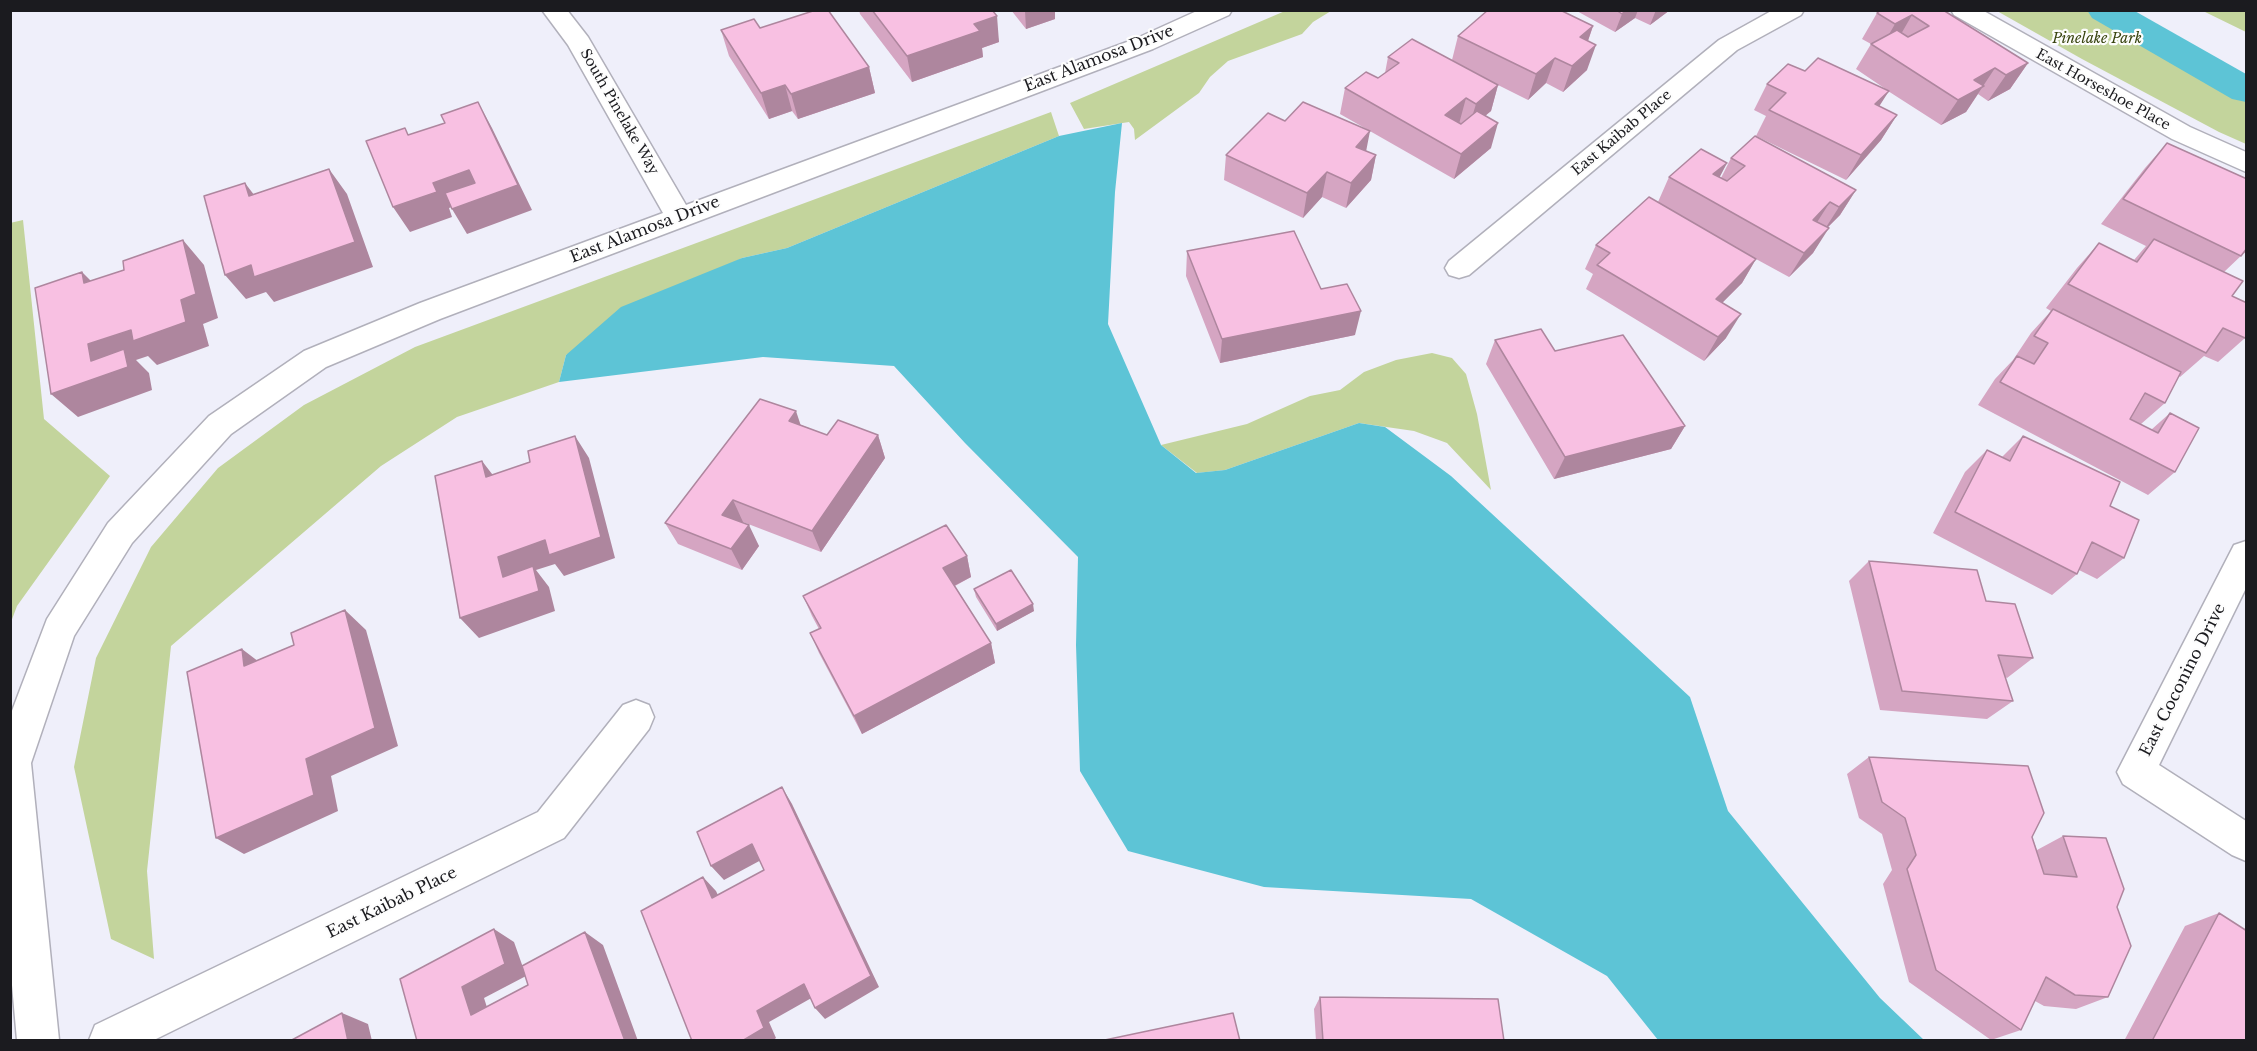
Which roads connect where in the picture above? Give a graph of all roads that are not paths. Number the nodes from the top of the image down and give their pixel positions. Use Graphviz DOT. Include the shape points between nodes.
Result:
graph roads {
  1 [pos="554,10"];
  2 [pos="1220,10"];
  3 [pos="1792,10"];
  4 [pos="1963,10"];
  5 [pos="2247,163"];
  6 [pos="679,217"];
  7 [pos="1459,268"];
  8 [pos="2247,555"];
  9 [pos="636,717"];
  10 [pos="2247,842"];
  11 [pos="38,1041"];
  12 [pos="110,1041"];
  1 -- 6 [label="street, South Pinelake Way" via="579,42"];
  2 -- 6 [label="street, East Alamosa Drive" via="1144,44"];
  3 -- 7 [label="street, East Kaibab Place" via="1728,45"];
  4 -- 5 [label="street, East Horseshoe Place" via="2181,133"];
  6 -- 11 [label="street, East Alamosa Drive" via="315,359 220,425 120,533 59,630 12,763"];
  8 -- 10 [label="street, East Coconino Drive" via="2136,772"];
  9 -- 12 [label="street, East Kaibab Place" via="550,825"];
}
